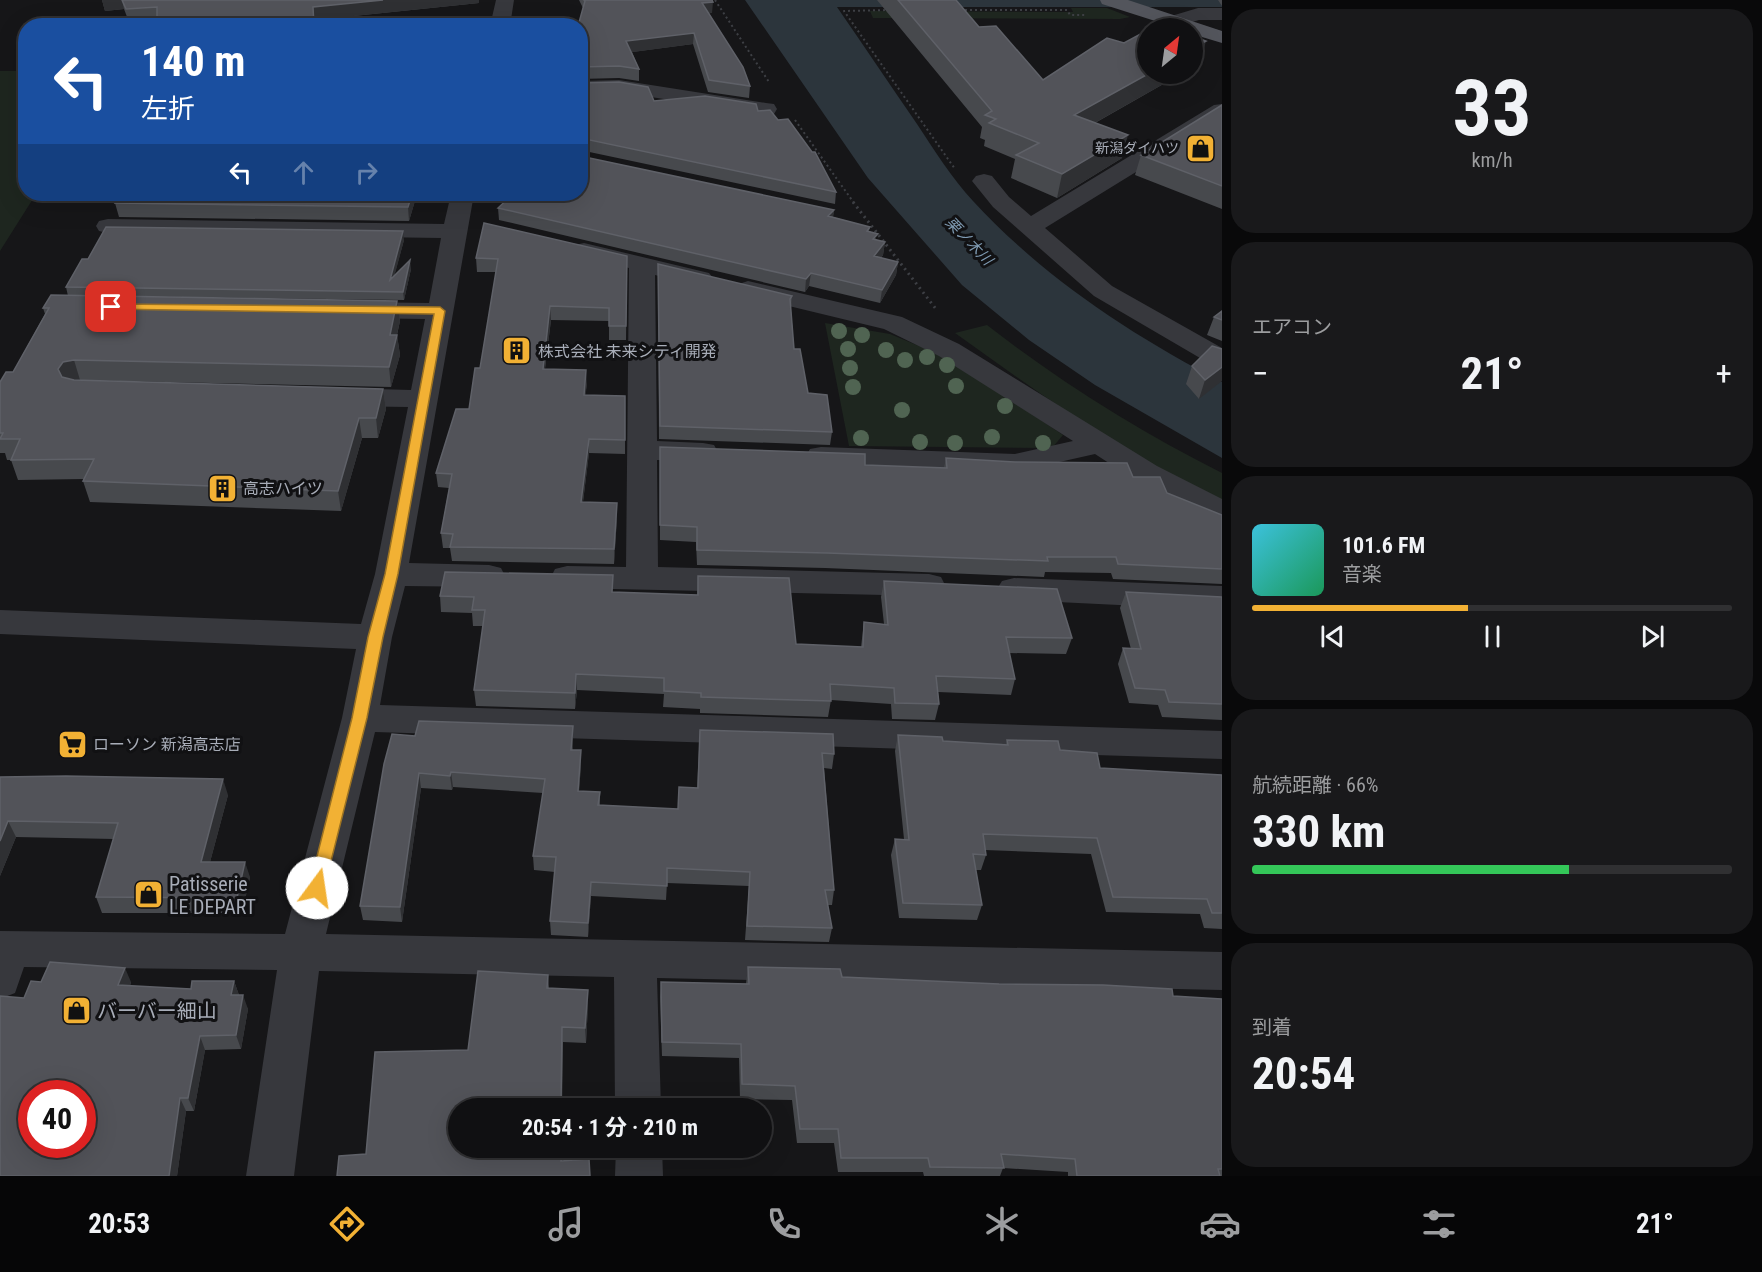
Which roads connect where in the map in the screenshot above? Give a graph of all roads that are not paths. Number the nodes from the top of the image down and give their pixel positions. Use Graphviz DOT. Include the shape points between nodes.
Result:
graph roads {
  1 [pos="505,0"];
  2 [pos="1110,0"];
  3 [pos="1222,14"];
  4 [pos="502,18"];
  5 [pos="1166,18"];
  6 [pos="1185,18"];
  7 [pos="1203,31"];
  8 [pos="1222,37"];
  9 [pos="588,87"];
  10 [pos="766,109"];
  11 [pos="1222,110"];
  12 [pos="984,181"];
  13 [pos="463,218"];
  14 [pos="108,226"];
  15 [pos="1030,227"];
  16 [pos="560,245"];
  17 [pos="642,264"];
  18 [pos="334,309"];
  19 [pos="440,311"];
  20 [pos="1222,359"];
  21 [pos="317,396"];
  22 [pos="424,399"];
  23 [pos="1100,444"];
  24 [pos="642,450"];
  25 [pos="735,453"];
  26 [pos="794,455"];
  27 [pos="1222,512"];
  28 [pos="391,574"];
  29 [pos="642,578"];
  30 [pos="954,586"];
  31 [pos="989,588"];
  32 [pos="1222,598"];
  33 [pos="0,622"];
  34 [pos="375,637"];
  35 [pos="360,718"];
  36 [pos="1222,745"];
  37 [pos="301,952"];
  38 [pos="635,958"];
  39 [pos="3,959"];
  40 [pos="1222,971"];
  41 [pos="638,1098"];
  42 [pos="639,1158"];
  43 [pos="270,1176"];
  44 [pos="639,1176"];
  1 -- 4 [label="street"];
  2 -- 5 [label="main road"];
  3 -- 6 [label="street"];
  7 -- 8 [label="main road"];
  9 -- 10 [label="street" via="619,86"];
  11 -- 15 [label="street"];
  12 -- 15 [label="street"];
  13 -- 14 [label="street"];
  13 -- 19 [label="street"];
  15 -- 20 [label="street" via="1103,291"];
  16 -- 17 [label="street"];
  17 -- 23 [label="street" via="893,323 950,350"];
  17 -- 24 [label="street"];
  18 -- 19 [label="street"];
  19 -- 22 [label="street"];
  21 -- 22 [label="street"];
  22 -- 28 [label="street"];
  23 -- 26 [label="street" via="1016,463"];
  23 -- 27 [label="street"];
  24 -- 25 [label="street"];
  24 -- 29 [label="street"];
  28 -- 29 [label="street"];
  28 -- 34 [label="street"];
  29 -- 30 [label="street"];
  31 -- 32 [label="street"];
  33 -- 34 [label="street"];
  34 -- 35 [label="street"];
  35 -- 36 [label="street"];
  35 -- 37 [label="street"];
  37 -- 38 [label="street"];
  37 -- 39 [label="street"];
  37 -- 43 [label="street"];
  38 -- 40 [label="street"];
  38 -- 41 [label="street"];
  42 -- 44 [label="street"];
}
